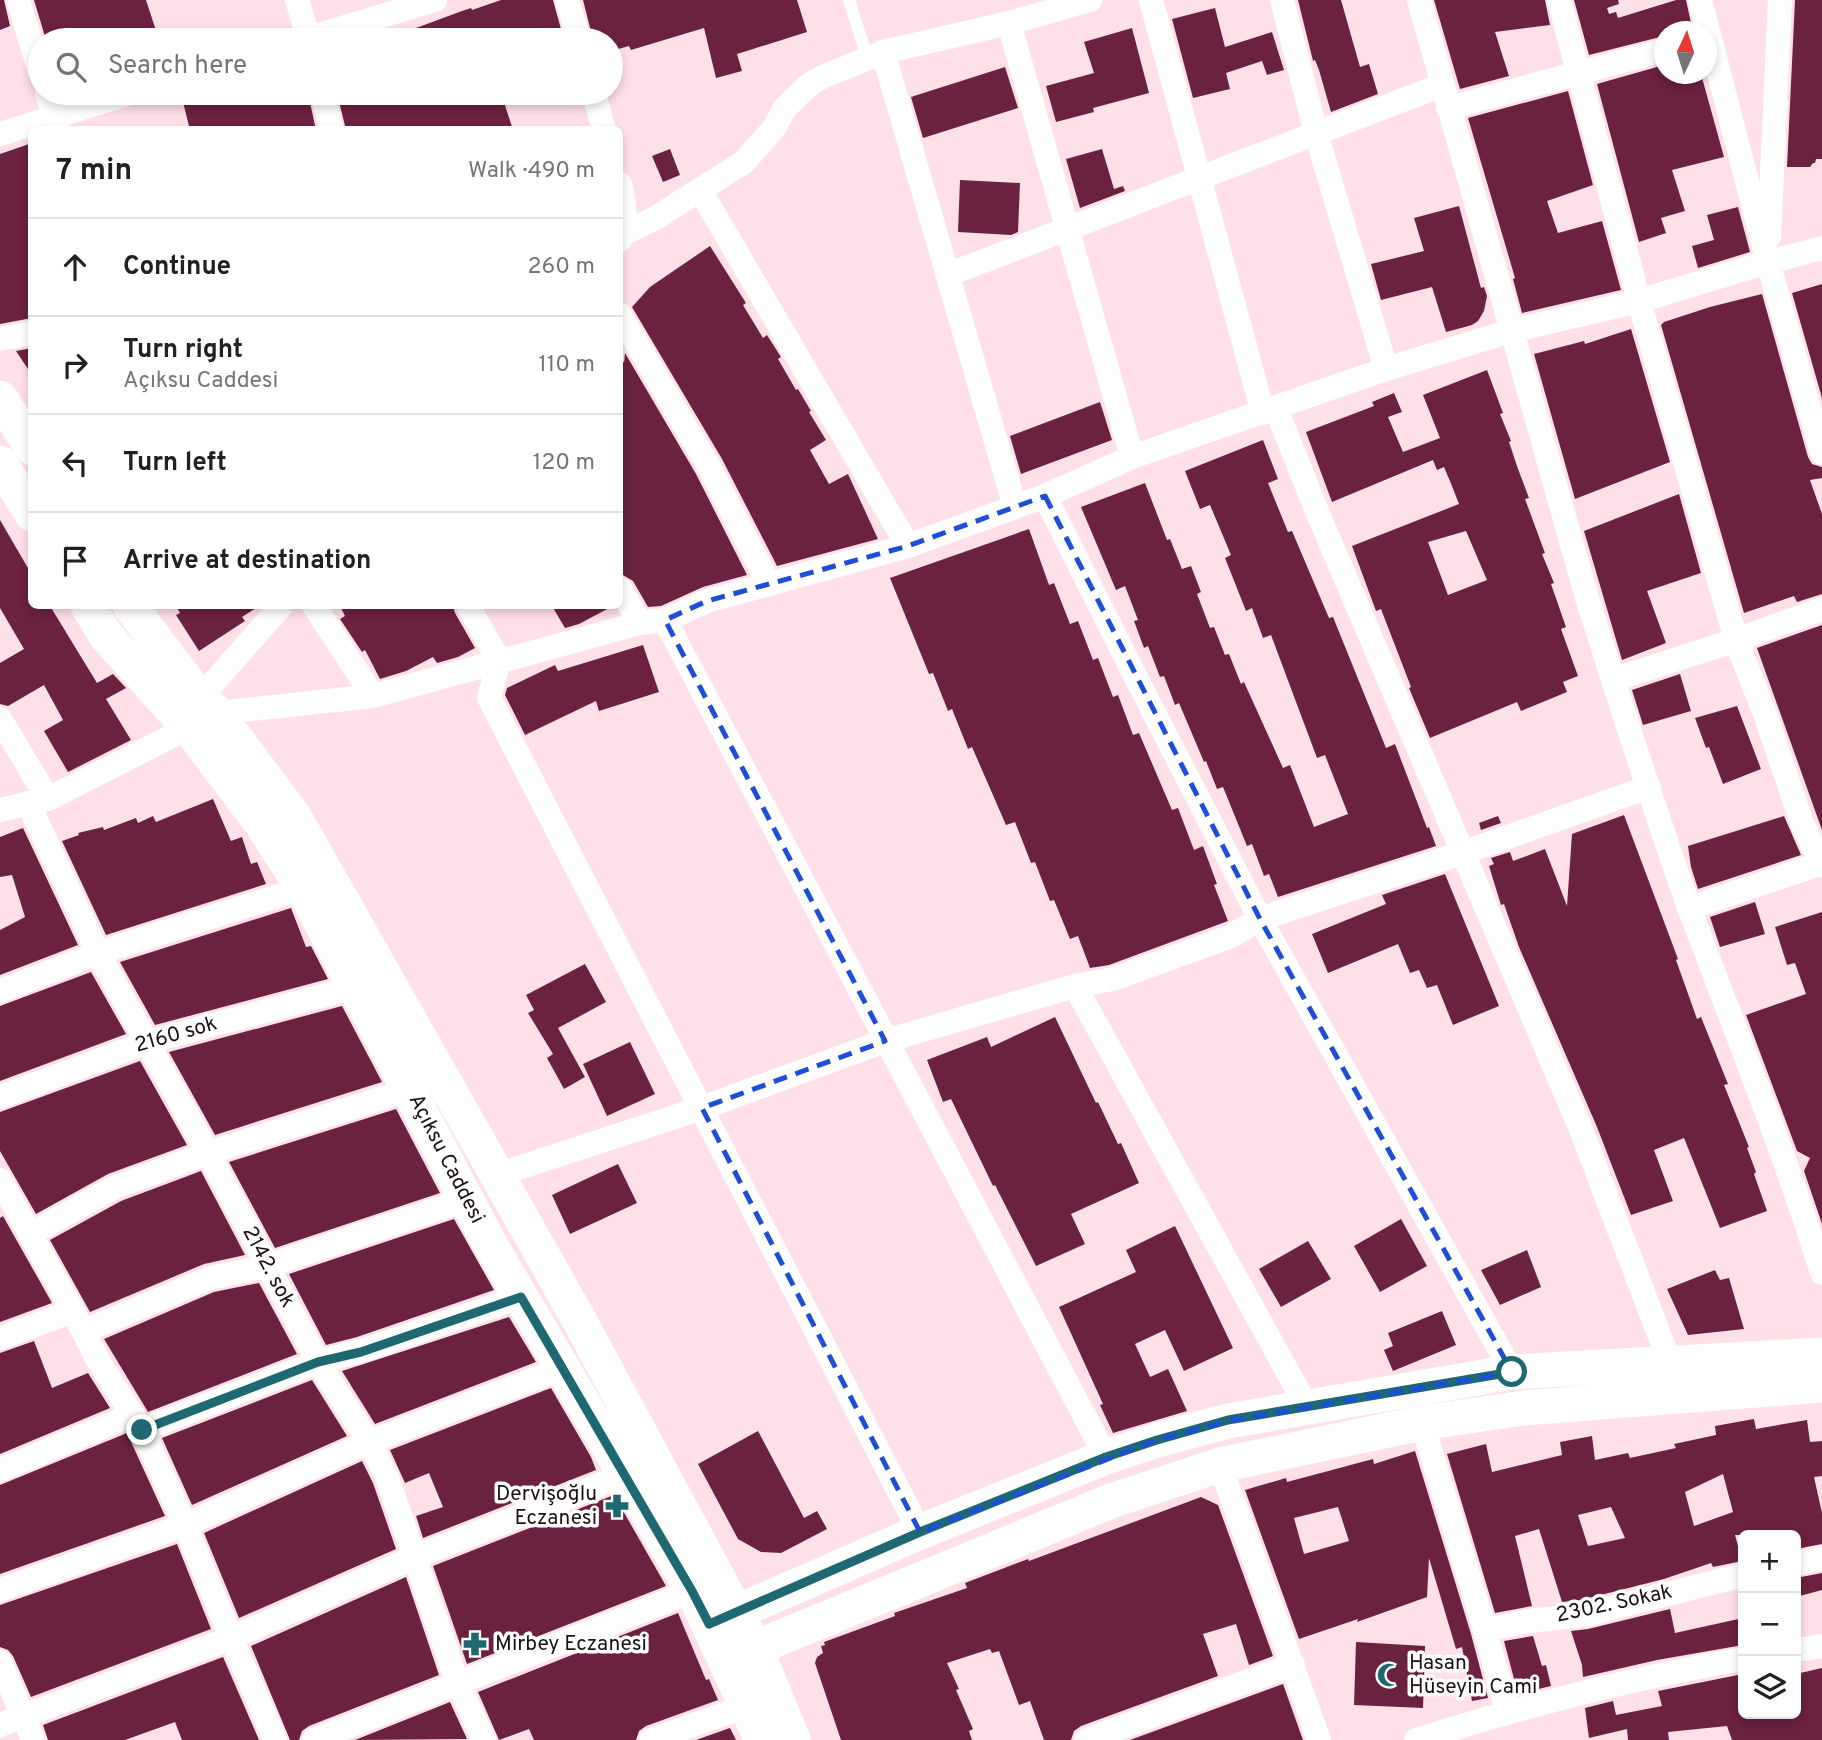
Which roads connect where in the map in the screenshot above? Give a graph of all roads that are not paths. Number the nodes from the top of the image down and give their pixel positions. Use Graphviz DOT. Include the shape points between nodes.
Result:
graph roads {
  1 [pos="19,0"];
  2 [pos="297,0"];
  3 [pos="435,0"];
  4 [pos="567,0"];
  5 [pos="849,0"];
  6 [pos="1090,0"];
  7 [pos="1151,0"];
  8 [pos="1282,0"];
  9 [pos="1419,0"];
  10 [pos="1559,0"];
  11 [pos="1700,0"];
  12 [pos="1780,0"];
  13 [pos="1704,21"];
  14 [pos="1009,23"];
  15 [pos="303,28"];
  16 [pos="345,28"];
  17 [pos="575,28"];
  18 [pos="28,31"];
  19 [pos="1654,53"];
  20 [pos="875,55"];
  21 [pos="1579,72"];
  22 [pos="1717,72"];
  23 [pos="1445,96"];
  24 [pos="84,105"];
  25 [pos="326,105"];
  26 [pos="597,105"];
  27 [pos="53,113"];
  28 [pos="331,126"];
  29 [pos="603,126"];
  30 [pos="1315,133"];
  31 [pos="0,134"];
  32 [pos="1199,180"];
  33 [pos="700,190"];
  34 [pos="1068,228"];
  35 [pos="623,236"];
  36 [pos="1822,248"];
  37 [pos="1768,262"];
  38 [pos="947,275"];
  39 [pos="1639,301"];
  40 [pos="623,320"];
  41 [pos="1511,331"];
  42 [pos="28,334"];
  43 [pos="0,339"];
  44 [pos="1386,369"];
  45 [pos="0,398"];
  46 [pos="1270,411"];
  47 [pos="28,442"];
  48 [pos="1822,453"];
  49 [pos="1132,457"];
  50 [pos="0,463"];
  51 [pos="1045,496"];
  52 [pos="1015,507"];
  53 [pos="28,508"];
  54 [pos="908,546"];
  55 [pos="769,584"];
  56 [pos="623,594"];
  57 [pos="90,609"];
  58 [pos="132,609"];
  59 [pos="279,609"];
  60 [pos="316,609"];
  61 [pos="470,609"];
  62 [pos="1822,609"];
  63 [pos="665,620"];
  64 [pos="640,623"];
  65 [pos="1736,640"];
  66 [pos="499,660"];
  67 [pos="1613,680"];
  68 [pos="373,696"];
  69 [pos="202,713"];
  70 [pos="0,719"];
  71 [pos="1649,787"];
  72 [pos="38,801"];
  73 [pos="0,810"];
  74 [pos="1462,853"];
  75 [pos="1822,864"];
  76 [pos="303,888"];
  77 [pos="1690,908"];
  78 [pos="1260,919"];
  79 [pos="98,953"];
  80 [pos="1075,986"];
  81 [pos="356,987"];
  82 [pos="0,991"];
  83 [pos="885,1041"];
  84 [pos="148,1042"];
  85 [pos="411,1089"];
  86 [pos="0,1097"];
  87 [pos="702,1108"];
  88 [pos="208,1153"];
  89 [pos="497,1175"];
  90 [pos="0,1180"];
  91 [pos="468,1199"];
  92 [pos="6,1204"];
  93 [pos="30,1234"];
  94 [pos="267,1266"];
  95 [pos="1822,1273"];
  96 [pos="521,1297"];
  97 [pos="78,1321"];
  98 [pos="0,1338"];
  99 [pos="1822,1355"];
  100 [pos="318,1362"];
  101 [pos="1670,1363"];
  102 [pos="562,1368"];
  103 [pos="1512,1372"];
  104 [pos="1822,1385"];
  105 [pos="1307,1407"];
  106 [pos="137,1423"];
  107 [pos="1422,1423"];
  108 [pos="369,1442"];
  109 [pos="1106,1457"];
  110 [pos="1220,1465"];
  111 [pos="0,1470"];
  112 [pos="625,1475"];
  113 [pos="185,1525"];
  114 [pos="920,1532"];
  115 [pos="415,1557"];
  116 [pos="1822,1558"];
  117 [pos="1801,1563"];
  118 [pos="1738,1576"];
  119 [pos="0,1590"];
  120 [pos="692,1591"];
  121 [pos="722,1617"];
  122 [pos="1485,1630"];
  123 [pos="231,1638"];
  124 [pos="1822,1646"];
  125 [pos="1801,1649"];
  126 [pos="740,1654"];
  127 [pos="1738,1660"];
  128 [pos="0,1662"];
  129 [pos="1293,1665"];
  130 [pos="457,1682"];
  131 [pos="747,1706"];
  132 [pos="1507,1711"];
  133 [pos="23,1715"];
  134 [pos="0,1725"];
  135 [pos="33,1740"];
  136 [pos="275,1740"];
  137 [pos="314,1740"];
  138 [pos="484,1740"];
  139 [pos="652,1740"];
  140 [pos="762,1740"];
  141 [pos="793,1740"];
  142 [pos="1086,1740"];
  143 [pos="1319,1740"];
  144 [pos="1416,1740"];
  1 -- 18 [label="street"];
  2 -- 15 [label="street"];
  3 -- 16 [label="street"];
  4 -- 17 [label="street"];
  5 -- 20 [label="lane"];
  6 -- 14 [label="street"];
  7 -- 32 [label="street"];
  8 -- 30 [label="street"];
  9 -- 23 [label="street"];
  10 -- 21 [label="street"];
  11 -- 13 [label="street"];
  12 -- 37 [label="street"];
  14 -- 20 [label="street"];
  14 -- 34 [label="street"];
  19 -- 21 [label="street"];
  20 -- 33 [label="street" via="807,86 744,162"];
  20 -- 38 [label="street"];
  21 -- 23 [label="street"];
  21 -- 39 [label="street"];
  22 -- 37 [label="street"];
  23 -- 30 [label="street"];
  23 -- 41 [label="street"];
  24 -- 27 [label="street"];
  25 -- 28 [label="street"];
  26 -- 29 [label="street"];
  27 -- 31 [label="street"];
  30 -- 32 [label="street"];
  30 -- 44 [label="street"];
  32 -- 34 [label="street"];
  32 -- 46 [label="street"];
  33 -- 35 [label="street"];
  33 -- 54 [label="street"];
  34 -- 38 [label="street"];
  34 -- 49 [label="street"];
  36 -- 37 [label="street"];
  37 -- 39 [label="street"];
  37 -- 48 [label="street"];
  38 -- 52 [label="street"];
  39 -- 41 [label="street"];
  39 -- 65 [label="street"];
  40 -- 55 [label="street" via="709,467"];
  41 -- 44 [label="street"];
  41 -- 67 [label="street"];
  42 -- 43 [label="street"];
  44 -- 46 [label="street"];
  45 -- 47 [label="main road"];
  46 -- 49 [label="street"];
  46 -- 74 [label="street"];
  49 -- 51 [label="street"];
  50 -- 53 [label="main road"];
  51 -- 52 [label="street"];
  51 -- 78 [label="street"];
  52 -- 54 [label="street"];
  54 -- 55 [label="street"];
  55 -- 63 [label="street" via="707,601"];
  56 -- 64 [label="street"];
  57 -- 69 [label="main road, Açıksu Caddesi" via="107,637"];
  58 -- 69 [label="main road, Açıksu Caddesi"];
  59 -- 69 [label="street"];
  60 -- 68 [label="street"];
  61 -- 66 [label="street"];
  62 -- 65 [label="street"];
  63 -- 64 [label="street"];
  63 -- 83 [label="street"];
  64 -- 66 [label="street"];
  65 -- 67 [label="street"];
  65 -- 75 [label="street" via="1802,823"];
  66 -- 68 [label="street"];
  66 -- 87 [label="street" via="489,698"];
  67 -- 71 [label="street"];
  68 -- 69 [label="street"];
  69 -- 72 [label="street"];
  69 -- 76 [label="main road, Açıksu Caddesi" via="261,823"];
  69 -- 89 [label="main road, Açıksu Caddesi" via="295,818"];
  70 -- 72 [label="street, 2142. sok"];
  71 -- 74 [label="street"];
  71 -- 77 [label="street"];
  72 -- 73 [label="street"];
  72 -- 79 [label="street, 2142. sok"];
  74 -- 78 [label="street"];
  74 -- 101 [label="street" via="1580,1127"];
  75 -- 77 [label="street"];
  76 -- 79 [label="street"];
  76 -- 81 [label="main road, Açıksu Caddesi"];
  77 -- 95 [label="street"];
  78 -- 80 [label="street" via="1229,937 1112,979"];
  78 -- 103 [label="street"];
  79 -- 82 [label="street"];
  79 -- 84 [label="street, 2142. sok"];
  80 -- 83 [label="street"];
  80 -- 105 [label="street"];
  81 -- 84 [label="street, 2160 sok"];
  81 -- 85 [label="main road, Açıksu Caddesi"];
  83 -- 87 [label="street"];
  83 -- 109 [label="street"];
  84 -- 86 [label="street, 2160 sok"];
  84 -- 88 [label="street, 2142. sok"];
  85 -- 88 [label="street"];
  85 -- 91 [label="main road, Açıksu Caddesi"];
  87 -- 89 [label="street"];
  87 -- 114 [label="street"];
  88 -- 93 [label="street" via="116,1187"];
  88 -- 94 [label="street, 2142. sok"];
  89 -- 121 [label="main road, Açıksu Caddesi" via="577,1317"];
  90 -- 92 [label="street"];
  91 -- 94 [label="street"];
  91 -- 96 [label="main road, Açıksu Caddesi"];
  92 -- 93 [label="street"];
  93 -- 97 [label="street"];
  94 -- 97 [label="street" via="209,1278"];
  94 -- 100 [label="street, 2142. sok"];
  96 -- 100 [label="street" via="361,1352"];
  96 -- 102 [label="main road, Açıksu Caddesi"];
  97 -- 98 [label="street"];
  97 -- 106 [label="street"];
  99 -- 101 [label="main road"];
  100 -- 106 [label="street"];
  100 -- 108 [label="street, 2142. sok"];
  101 -- 103 [label="main road"];
  102 -- 108 [label="street"];
  102 -- 112 [label="main road, Açıksu Caddesi"];
  103 -- 105 [label="main road"];
  104 -- 107 [label="main road" via="1523,1408"];
  105 -- 109 [label="main road" via="1228,1420"];
  106 -- 111 [label="street"];
  106 -- 113 [label="street"];
  107 -- 110 [label="main road"];
  107 -- 122 [label="street"];
  108 -- 113 [label="street"];
  108 -- 115 [label="street, 2142. sok" via="387,1477"];
  109 -- 114 [label="main road"];
  110 -- 126 [label="main road" via="1111,1502"];
  110 -- 129 [label="street"];
  112 -- 115 [label="street"];
  112 -- 120 [label="main road, Açıksu Caddesi"];
  113 -- 119 [label="street"];
  113 -- 123 [label="street"];
  114 -- 121 [label="main road"];
  115 -- 123 [label="street"];
  115 -- 130 [label="street, 2142. sok"];
  116 -- 117 [label="street"];
  118 -- 122 [label="street, 2302. Sokak" via="1584,1615"];
  120 -- 121 [label="main road, Açıksu Caddesi"];
  120 -- 130 [label="street"];
  121 -- 126 [label="main road, Açıksu Caddesi"];
  122 -- 132 [label="street"];
  123 -- 133 [label="street"];
  123 -- 136 [label="street"];
  124 -- 125 [label="street"];
  126 -- 131 [label="main road, Açıksu Caddesi"];
  126 -- 141 [label="main road, Açıksu Caddesi"];
  127 -- 132 [label="street"];
  128 -- 133 [label="street"];
  129 -- 142 [label="street"];
  129 -- 143 [label="street"];
  130 -- 137 [label="street"];
  130 -- 138 [label="street, 2142. sok"];
  131 -- 139 [label="street"];
  131 -- 140 [label="main road, Açıksu Caddesi"];
  132 -- 144 [label="street"];
  133 -- 134 [label="street"];
  133 -- 135 [label="street"];
}
